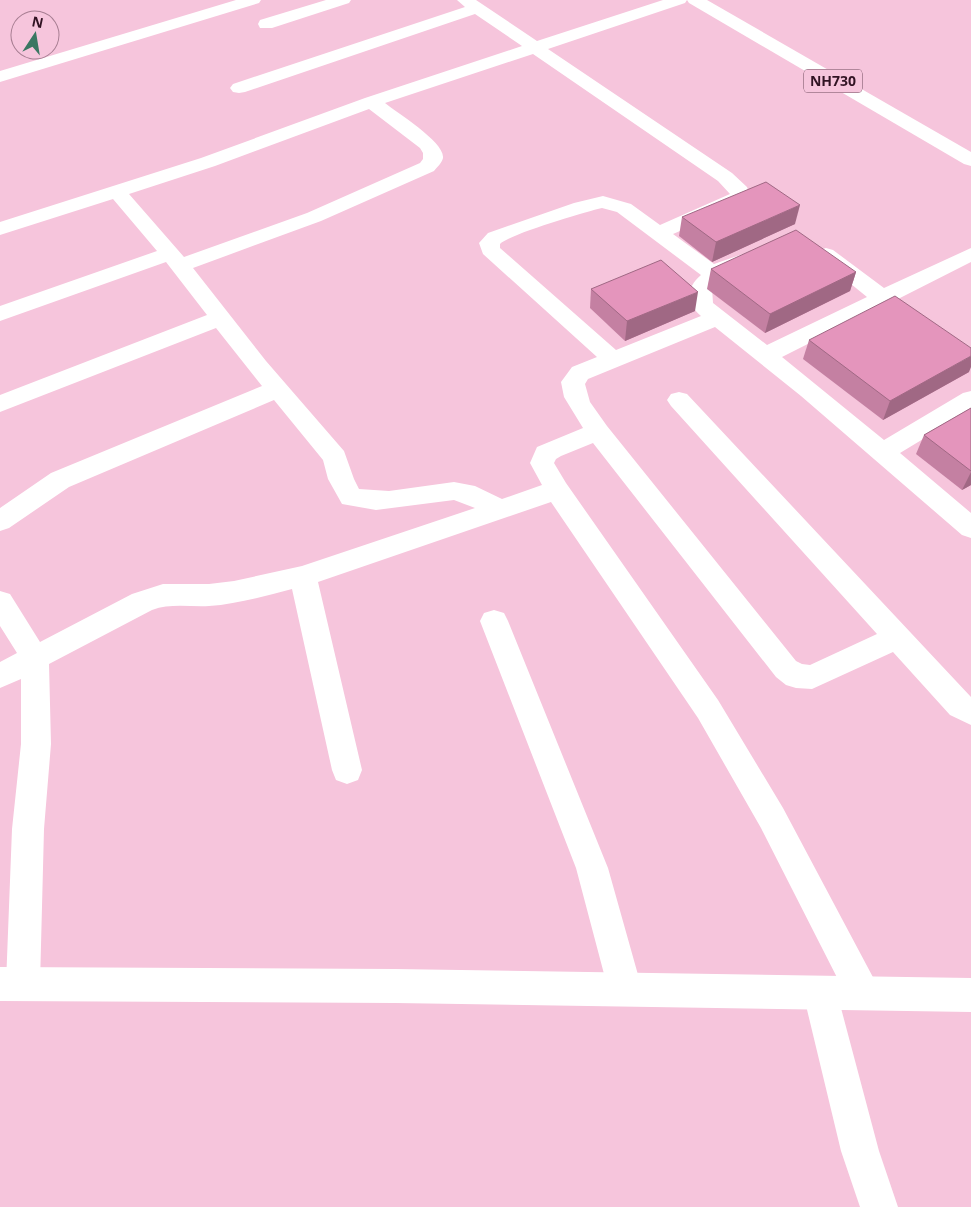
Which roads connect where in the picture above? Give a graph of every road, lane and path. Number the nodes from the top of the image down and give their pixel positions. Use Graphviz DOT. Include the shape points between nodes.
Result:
graph roads {
  1 [pos="253,0"];
  2 [pos="343,0"];
  3 [pos="679,0"];
  4 [pos="695,0"];
  5 [pos="472,4"];
  6 [pos="266,24"];
  7 [pos="536,47"];
  8 [pos="0,77"];
  9 [pos="239,88"];
  10 [pos="371,102"];
  11 [pos="971,160"];
  12 [pos="117,192"];
  13 [pos="0,229"];
  14 [pos="658,233"];
  15 [pos="808,242"];
  16 [pos="761,252"];
  17 [pos="971,254"];
  18 [pos="175,259"];
  19 [pos="714,274"];
  20 [pos="882,298"];
  21 [pos="0,314"];
  22 [pos="220,318"];
  23 [pos="716,318"];
  24 [pos="766,355"];
  25 [pos="971,359"];
  26 [pos="614,360"];
  27 [pos="278,389"];
  28 [pos="971,399"];
  29 [pos="679,400"];
  30 [pos="0,404"];
  31 [pos="598,432"];
  32 [pos="883,452"];
  33 [pos="557,490"];
  34 [pos="499,508"];
  35 [pos="0,521"];
  36 [pos="971,528"];
  37 [pos="302,576"];
  38 [pos="0,602"];
  39 [pos="494,621"];
  40 [pos="897,638"];
  41 [pos="35,658"];
  42 [pos="0,676"];
  43 [pos="971,712"];
  44 [pos="347,770"];
  45 [pos="11,984"];
  46 [pos="625,989"];
  47 [pos="820,992"];
  48 [pos="863,993"];
  49 [pos="971,995"];
  50 [pos="879,1207"];
  1 -- 8 [label="main road"];
  2 -- 6 [label="main road"];
  3 -- 7 [label="main road"];
  4 -- 11 [label="main road, NH730"];
  5 -- 7 [label="main road"];
  5 -- 9 [label="main road"];
  7 -- 10 [label="main road"];
  7 -- 14 [label="main road" via="725,177 740,191 740,196 732,201"];
  10 -- 12 [label="main road"];
  10 -- 18 [label="main road" via="426,144 433,153 433,160 427,166 314,217"];
  12 -- 13 [label="main road"];
  12 -- 18 [label="main road"];
  14 -- 19 [label="main road"];
  14 -- 26 [label="main road" via="624,208 603,202 581,206 510,231 489,243 490,250"];
  15 -- 20 [label="main road"];
  16 -- 19 [label="main road"];
  17 -- 20 [label="main road"];
  18 -- 21 [label="main road"];
  18 -- 22 [label="main road"];
  19 -- 23 [label="main road" via="701,286 700,296 703,306"];
  20 -- 24 [label="main road"];
  20 -- 25 [label="main road"];
  22 -- 27 [label="main road"];
  22 -- 30 [label="main road"];
  23 -- 24 [label="main road"];
  23 -- 26 [label="main road"];
  24 -- 32 [label="main road"];
  26 -- 31 [label="main road" via="580,373 572,386"];
  27 -- 34 [label="main road" via="335,457 341,479 351,497 378,502 454,491"];
  27 -- 35 [label="main road" via="60,480"];
  28 -- 32 [label="main road"];
  29 -- 40 [label="main road"];
  31 -- 33 [label="main road" via="546,453 542,463"];
  31 -- 40 [label="main road" via="786,669 796,676 812,677"];
  32 -- 36 [label="main road"];
  33 -- 34 [label="main road"];
  33 -- 48 [label="main road" via="708,708 772,818"];
  34 -- 37 [label="main road"];
  37 -- 41 [label="main road" via="234,592 163,595 142,602"];
  37 -- 44 [label="main road"];
  38 -- 41 [label="main road"];
  39 -- 46 [label="main road" via="592,868"];
  40 -- 43 [label="main road" via="960,706"];
  41 -- 42 [label="main road"];
  41 -- 45 [label="main road" via="36,744"];
  45 -- 46 [label="main road"];
  46 -- 47 [label="main road"];
  47 -- 48 [label="main road"];
  47 -- 50 [label="main road" via="860,1151"];
  48 -- 49 [label="main road"];
}
